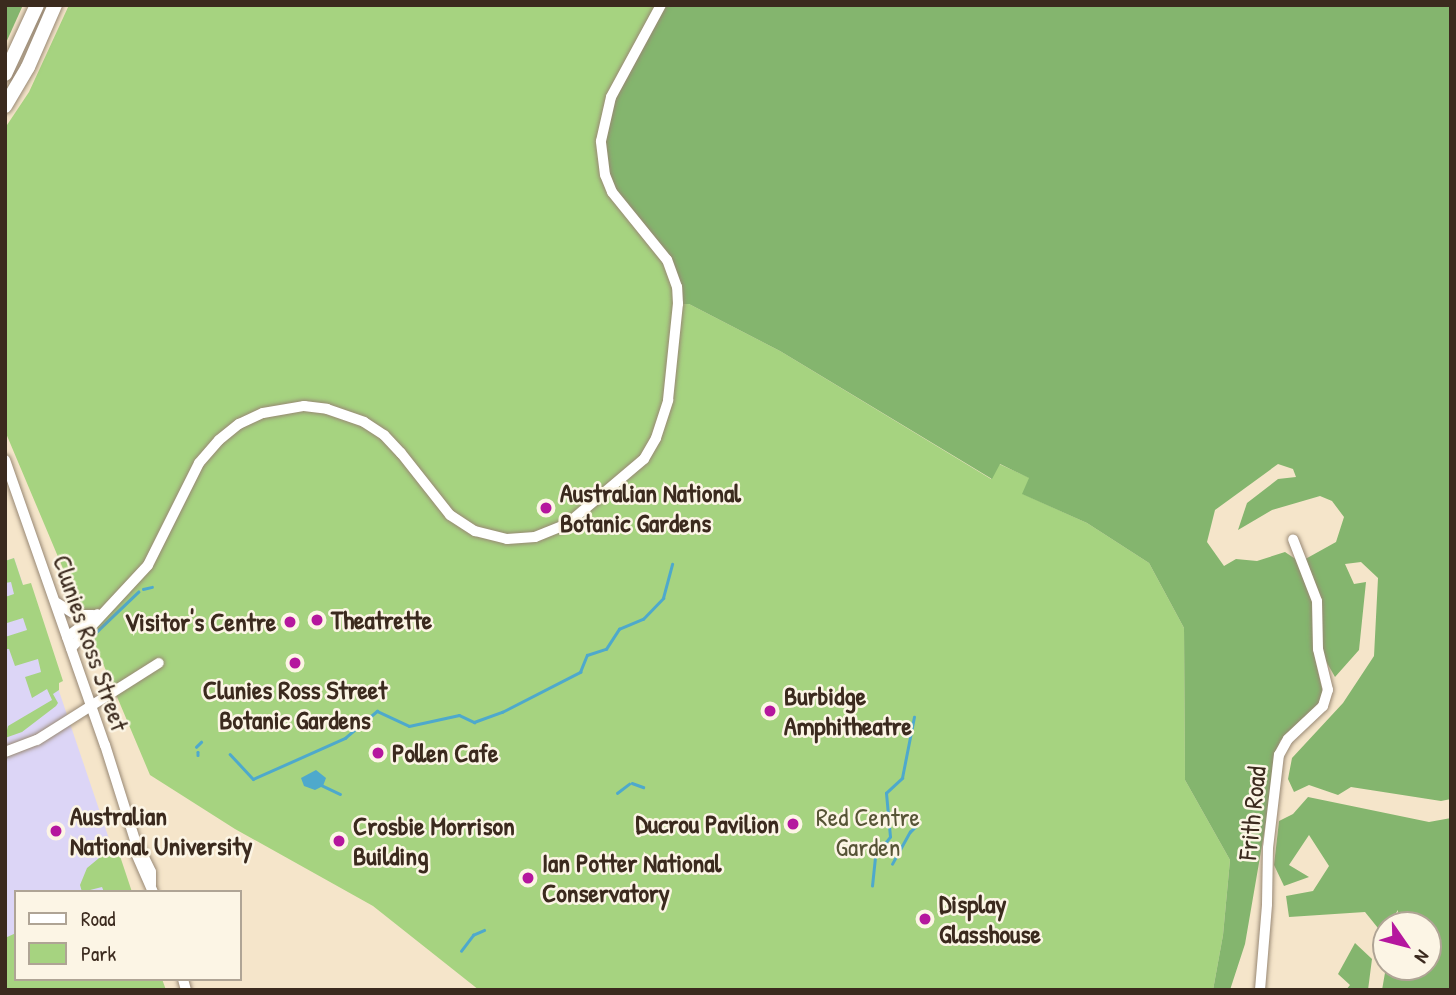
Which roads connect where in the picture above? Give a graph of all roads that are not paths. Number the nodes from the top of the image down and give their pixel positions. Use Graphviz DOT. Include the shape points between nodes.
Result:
graph roads {
  1 [pos="37,5"];
  2 [pos="55,5"];
  3 [pos="662,5"];
  4 [pos="5,74"];
  5 [pos="5,106"];
  6 [pos="5,460"];
  7 [pos="1293,539"];
  8 [pos="54,600"];
  9 [pos="104,612"];
  10 [pos="93,615"];
  11 [pos="67,637"];
  12 [pos="71,648"];
  13 [pos="159,663"];
  14 [pos="91,705"];
  15 [pos="5,752"];
  16 [pos="152,888"];
  17 [pos="1260,990"];
  1 -- 4 [label="highway"];
  2 -- 5 [label="highway" via="28,68"];
  3 -- 9 [label="street" via="611,97 601,141 612,192 667,260 677,287 668,400 644,459 567,524 535,537 507,539 475,531 450,515 401,453 364,422 304,406 263,413 239,424 200,463 148,565"];
  6 -- 8 [label="street, Clunies Ross Street"];
  7 -- 17 [label="street, Frith Road" via="1317,601 1318,649 1328,690 1323,706 1288,739 1279,755"];
  8 -- 10 [label="street" via="69,613"];
  8 -- 11 [label="street, Clunies Ross Street"];
  9 -- 10 [label="street"];
  9 -- 12 [label="street"];
  10 -- 11 [label="street"];
  11 -- 12 [label="street, Clunies Ross Street"];
  12 -- 14 [label="street, Clunies Ross Street"];
  13 -- 14 [label="street"];
  14 -- 15 [label="street" via="37,740"];
  14 -- 16 [label="street, Clunies Ross Street" via="135,851"];
}
